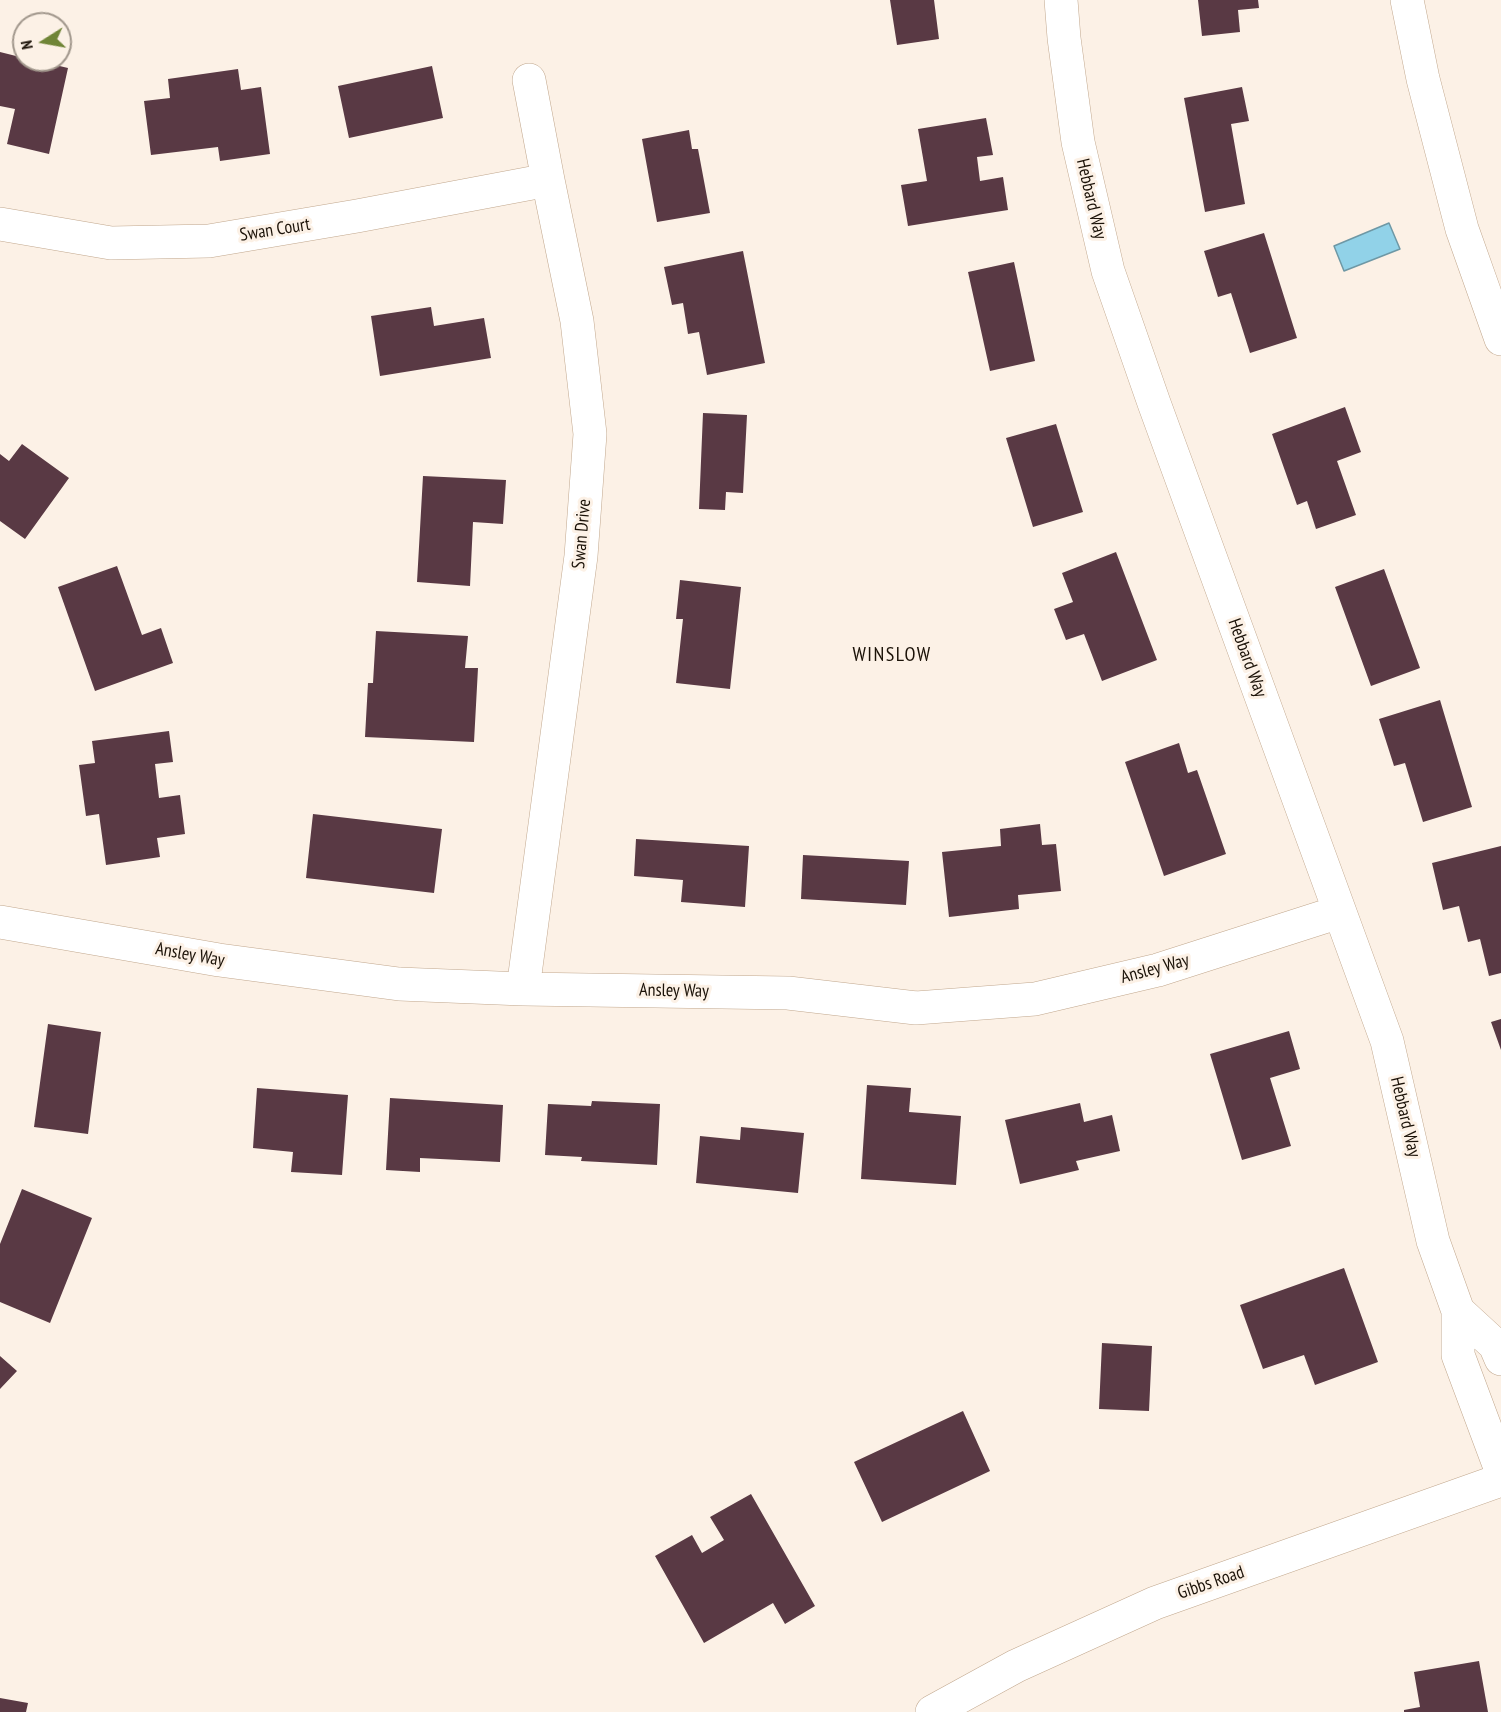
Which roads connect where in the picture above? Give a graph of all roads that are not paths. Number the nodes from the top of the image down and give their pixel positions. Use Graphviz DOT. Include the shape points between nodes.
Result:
graph roads {
  1 [pos="1061,0"];
  2 [pos="1407,0"];
  3 [pos="529,81"];
  4 [pos="548,180"];
  5 [pos="0,224"];
  6 [pos="1501,339"];
  7 [pos="1339,912"];
  8 [pos="0,922"];
  9 [pos="523,988"];
  10 [pos="1458,1311"];
  11 [pos="1501,1359"];
  12 [pos="1501,1470"];
  13 [pos="1501,1480"];
  14 [pos="932,1712"];
  1 -- 7 [label="street, Hebbard Way" via="1078,142 1108,271"];
  2 -- 6 [label="street" via="1462,229"];
  3 -- 4 [label="street, Swan Drive"];
  4 -- 5 [label="street, Swan Court" via="209,241 111,243"];
  4 -- 9 [label="street, Swan Drive" via="577,321 590,434 581,556"];
  7 -- 9 [label="street, Ansley Way" via="1158,970 1035,999 916,1008 788,993"];
  7 -- 10 [label="street, Hebbard Way" via="1387,1041 1433,1241"];
  8 -- 9 [label="street, Ansley Way" via="219,960 399,984"];
  10 -- 11 [label="street, Hebbard Way" via="1495,1345"];
  10 -- 12 [label="street, Hebbard Way" via="1458,1355"];
  13 -- 14 [label="street, Gibbs Road" via="1155,1603 1016,1666"];
}
